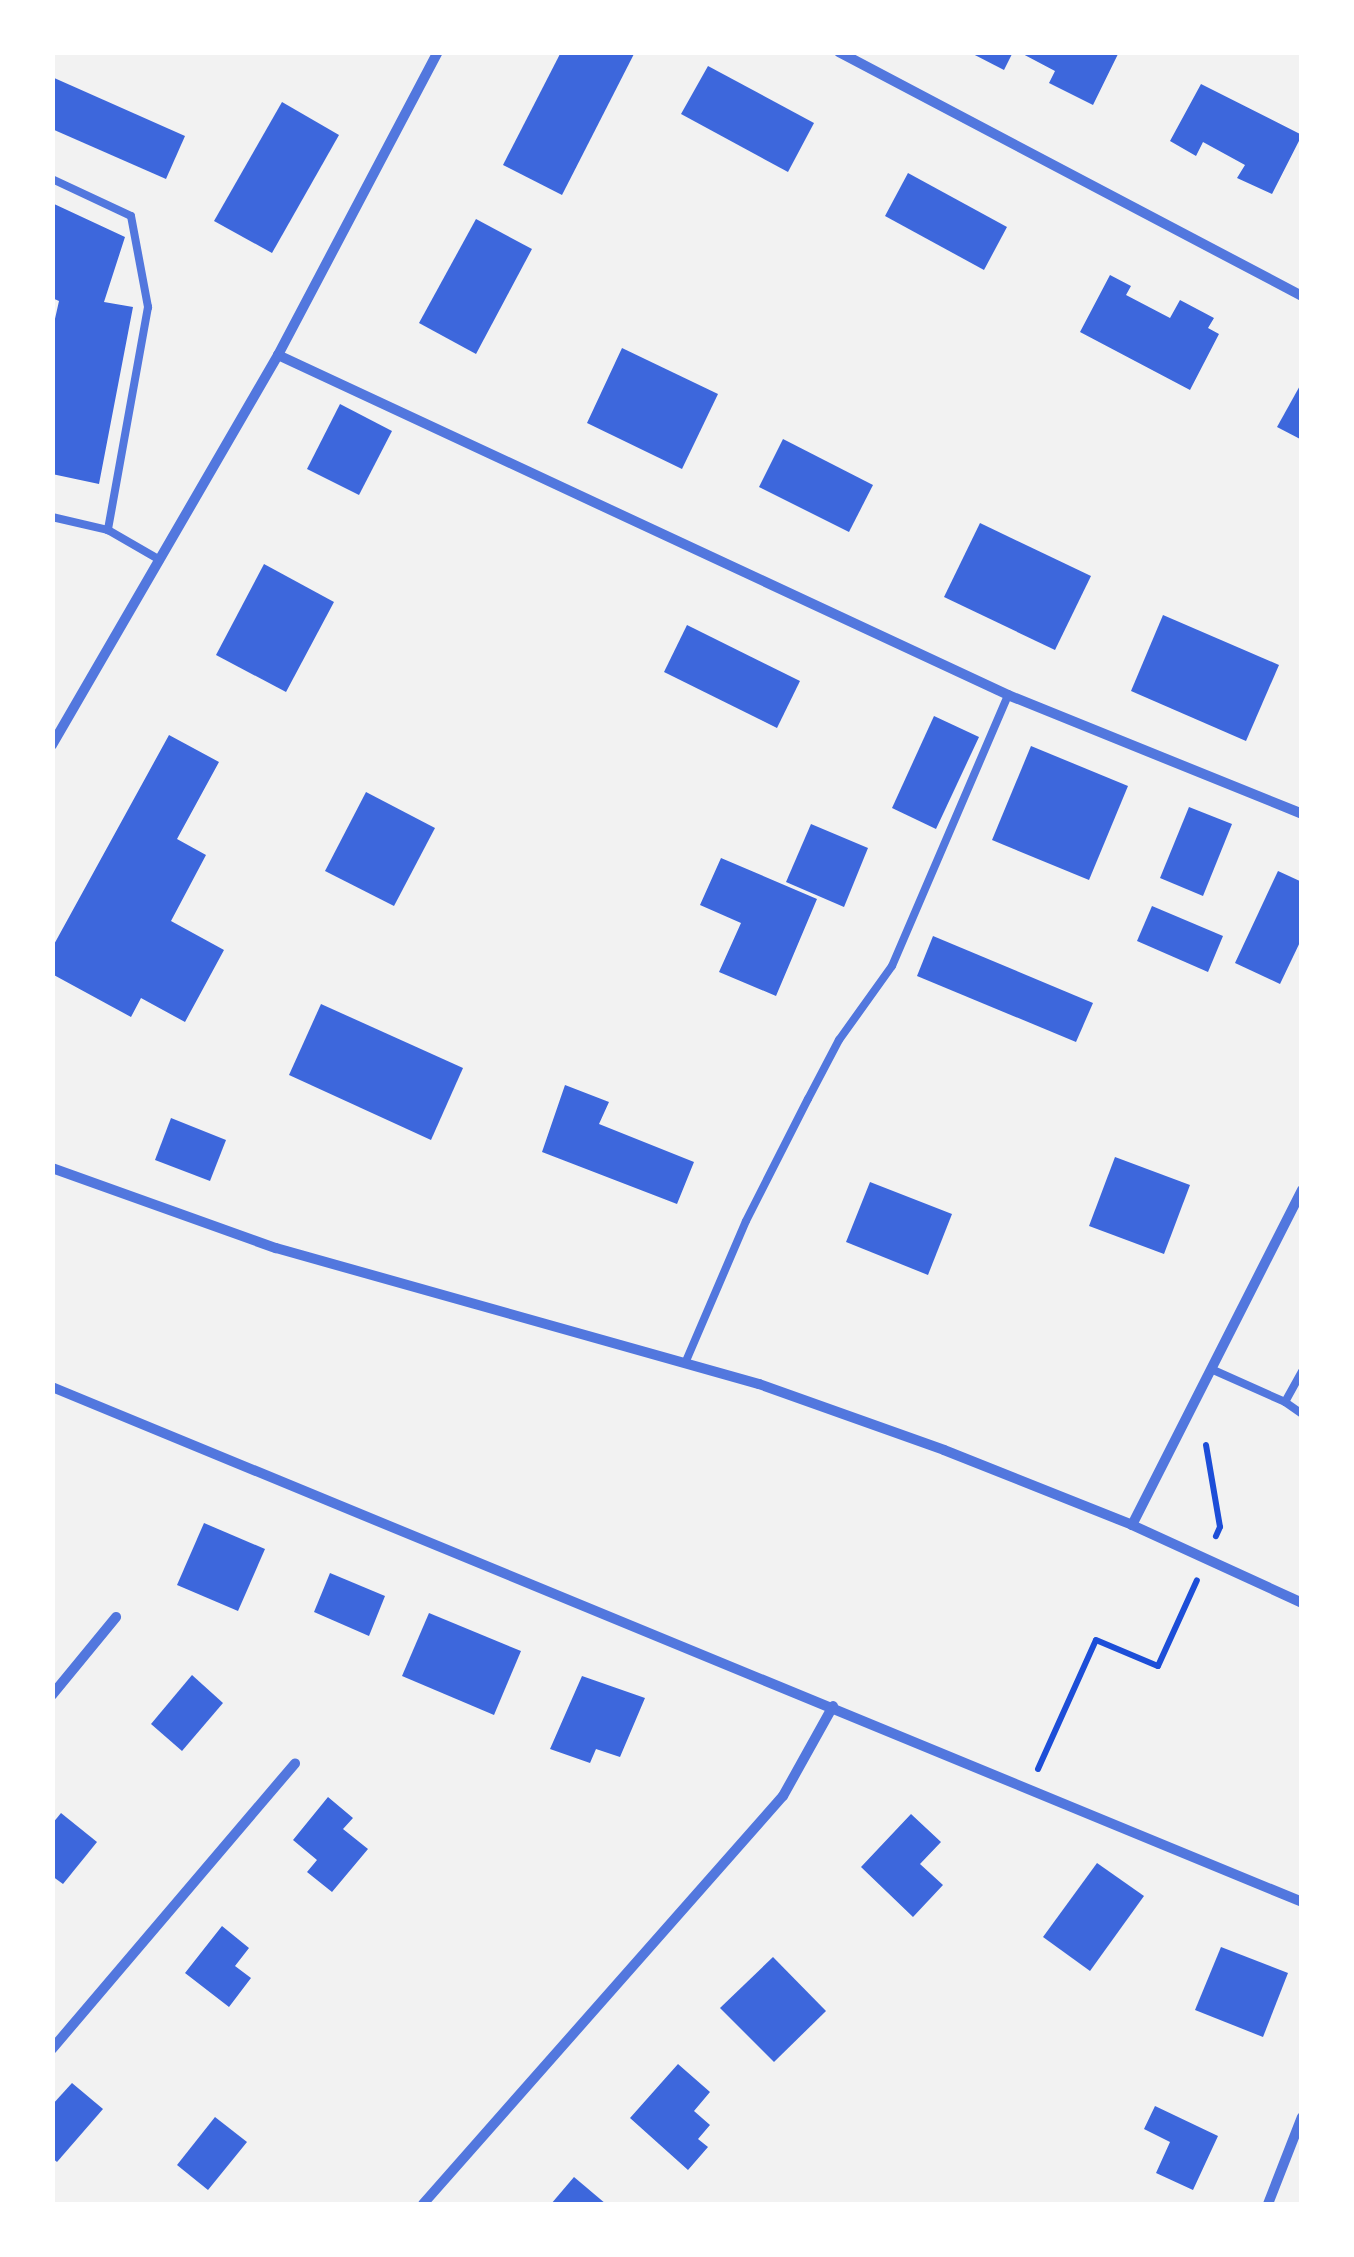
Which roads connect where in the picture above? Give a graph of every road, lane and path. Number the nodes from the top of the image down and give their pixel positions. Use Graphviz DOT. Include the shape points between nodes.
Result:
graph roads {
  1 [pos="438,52"];
  2 [pos="838,52"];
  3 [pos="52,179"];
  4 [pos="1302,296"];
  5 [pos="278,355"];
  6 [pos="52,516"];
  7 [pos="108,530"];
  8 [pos="160,560"];
  9 [pos="1008,696"];
  10 [pos="52,745"];
  11 [pos="1302,814"];
  12 [pos="52,1168"];
  13 [pos="1302,1190"];
  14 [pos="686,1361"];
  15 [pos="1211,1369"];
  16 [pos="1302,1371"];
  17 [pos="52,1387"];
  18 [pos="1285,1402"];
  19 [pos="1302,1414"];
  20 [pos="1206,1445"];
  21 [pos="1132,1525"];
  22 [pos="1206,1558"];
  23 [pos="1302,1603"];
  24 [pos="116,1617"];
  25 [pos="52,1695"];
  26 [pos="834,1706"];
  27 [pos="295,1764"];
  28 [pos="1029,1788"];
  29 [pos="1302,1902"];
  30 [pos="52,2050"];
  31 [pos="1302,2117"];
  32 [pos="423,2204"];
  33 [pos="1268,2204"];
  1 -- 5 [label="street"];
  2 -- 4 [label="street"];
  3 -- 7 [label="lane" via="130,216 148,307"];
  5 -- 8 [label="street"];
  5 -- 9 [label="street"];
  6 -- 7 [label="lane"];
  7 -- 8 [label="lane"];
  8 -- 10 [label="street"];
  9 -- 11 [label="street"];
  9 -- 14 [label="lane" via="892,966 839,1040 808,1099"];
  12 -- 14 [label="street" via="276,1248"];
  13 -- 15 [label="street"];
  14 -- 21 [label="street" via="944,1450"];
  15 -- 18 [label="lane"];
  15 -- 21 [label="street"];
  16 -- 18 [label="lane"];
  17 -- 26 [label="street"];
  18 -- 19 [label="lane"];
  20 -- 22 [label="path" via="1220,1527"];
  21 -- 22 [label="street"];
  22 -- 23 [label="street"];
  22 -- 28 [label="path" via="1158,1666 1096,1640"];
  24 -- 25 [label="street"];
  26 -- 28 [label="street"];
  26 -- 32 [label="street" via="783,1796"];
  27 -- 30 [label="street"];
  28 -- 29 [label="street"];
  31 -- 33 [label="street"];
}
